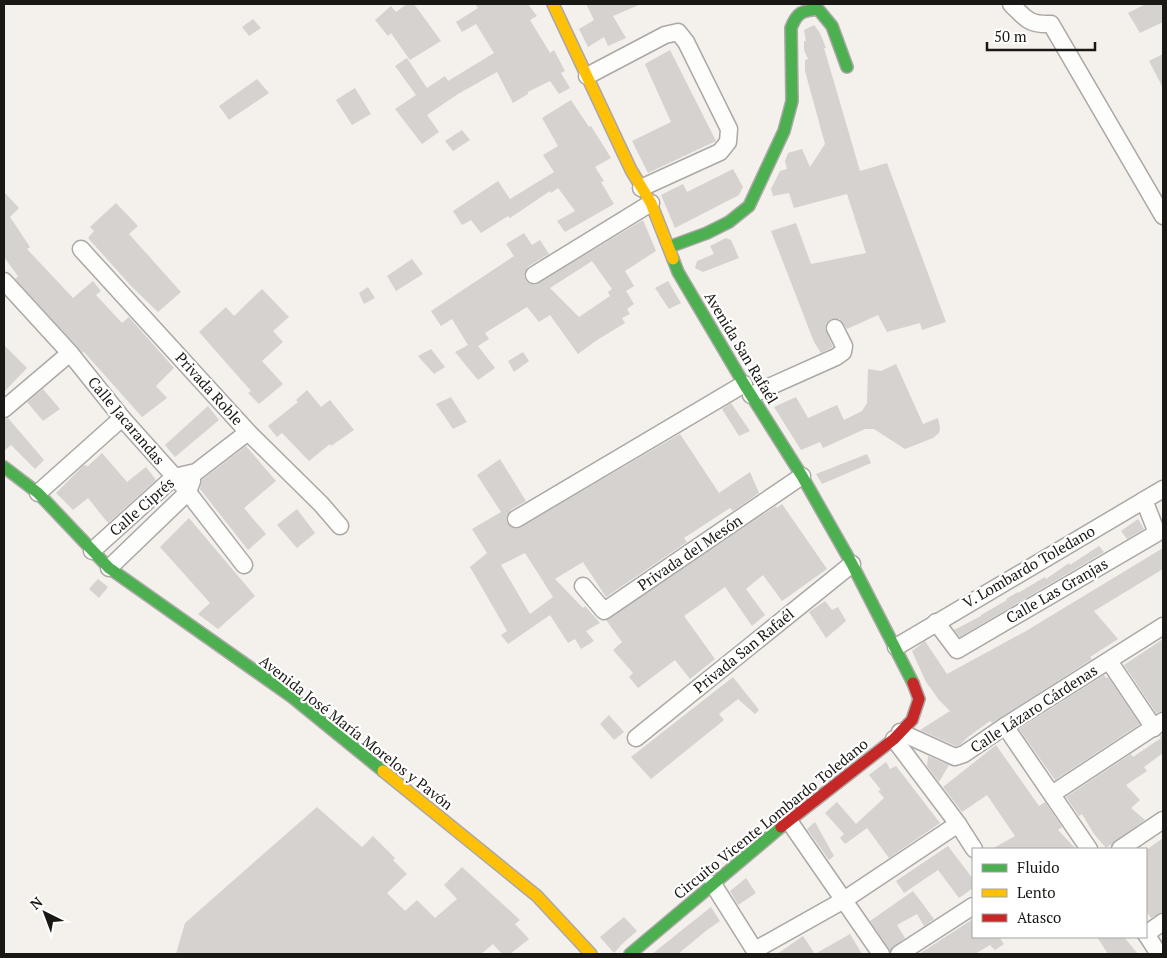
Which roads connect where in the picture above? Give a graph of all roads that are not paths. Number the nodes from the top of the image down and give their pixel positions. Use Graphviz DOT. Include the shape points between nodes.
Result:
graph roads {
  1 [pos="553,4"];
  2 [pos="1011,4"];
  3 [pos="846,66"];
  4 [pos="587,76"];
  5 [pos="641,188"];
  6 [pos="652,203"];
  7 [pos="1163,216"];
  8 [pos="668,247"];
  9 [pos="80,249"];
  10 [pos="534,276"];
  11 [pos="7,290"];
  12 [pos="835,328"];
  13 [pos="70,353"];
  14 [pos="747,390"];
  15 [pos="4,409"];
  16 [pos="122,418"];
  17 [pos="248,432"];
  18 [pos="4,468"];
  19 [pos="196,472"];
  20 [pos="802,476"];
  21 [pos="174,477"];
  22 [pos="1163,489"];
  23 [pos="188,492"];
  24 [pos="38,493"];
  25 [pos="1144,500"];
  26 [pos="516,520"];
  27 [pos="340,526"];
  28 [pos="92,551"];
  29 [pos="852,564"];
  30 [pos="244,565"];
  31 [pos="109,568"];
  32 [pos="584,586"];
  33 [pos="936,622"];
  34 [pos="1163,626"];
  35 [pos="896,647"];
  36 [pos="1108,662"];
  37 [pos="919,699"];
  38 [pos="1158,724"];
  39 [pos="1005,726"];
  40 [pos="897,736"];
  41 [pos="636,738"];
  42 [pos="1052,794"];
  43 [pos="1163,820"];
  44 [pos="788,821"];
  45 [pos="958,824"];
  46 [pos="973,848"];
  47 [pos="1087,848"];
  48 [pos="1121,848"];
  49 [pos="713,884"];
  50 [pos="844,900"];
  51 [pos="972,907"];
  52 [pos="1163,922"];
  53 [pos="1147,933"];
  54 [pos="1147,936"];
  55 [pos="756,952"];
  56 [pos="591,954"];
  57 [pos="630,954"];
  58 [pos="881,954"];
  59 [pos="899,954"];
  60 [pos="1159,954"];
  1 -- 4 [label="street, Avenida San Rafaél"];
  2 -- 7 [label="street" via="1034,24 1051,24"];
  3 -- 8 [label="street" via="832,26 818,8 794,16 791,28 792,101 784,132 749,206 729,222"];
  4 -- 5 [label="street, Avenida San Rafaél"];
  4 -- 5 [label="street" via="665,35 678,32 729,129 728,142 720,152"];
  5 -- 6 [label="street, Avenida San Rafaél"];
  6 -- 8 [label="street, Avenida San Rafaél"];
  6 -- 10 [label="street"];
  8 -- 14 [label="street, Avenida San Rafaél" via="678,272"];
  9 -- 17 [label="street, Privada Roble"];
  11 -- 13 [label="street, Calle Jacarandas"];
  12 -- 14 [label="street" via="844,346 843,352 836,357"];
  13 -- 15 [label="street"];
  13 -- 16 [label="street, Calle Jacarandas"];
  14 -- 20 [label="street, Avenida San Rafaél"];
  14 -- 26 [label="street"];
  16 -- 21 [label="street, Calle Jacarandas"];
  16 -- 24 [label="street"];
  17 -- 19 [label="street, Calle Ciprés"];
  17 -- 27 [label="street, Privada Roble"];
  18 -- 24 [label="street, Avenida José María Morelos y Pavón"];
  19 -- 21 [label="street, Calle Ciprés"];
  19 -- 23 [label="street, Calle Ciprés"];
  20 -- 29 [label="street, Avenida San Rafaél"];
  20 -- 32 [label="street, Privada del Mesón" via="604,611"];
  21 -- 23 [label="street, Calle Jacarandas"];
  21 -- 28 [label="street, Calle Ciprés"];
  22 -- 25 [label="street, V. Lombardo Toledano"];
  23 -- 30 [label="street, Calle Jacarandas"];
  23 -- 31 [label="street, Calle Ciprés"];
  24 -- 28 [label="street, Avenida José María Morelos y Pavón"];
  25 -- 33 [label="street, V. Lombardo Toledano"];
  25 -- 33 [label="street, Calle Las Granjas" via="1157,533 957,650"];
  28 -- 31 [label="street, Avenida José María Morelos y Pavón"];
  29 -- 35 [label="street, Avenida San Rafaél"];
  29 -- 41 [label="street, Privada San Rafaél"];
  31 -- 56 [label="street, Avenida José María Morelos y Pavón" via="292,697 537,896"];
  33 -- 35 [label="street, V. Lombardo Toledano"];
  34 -- 36 [label="street, Calle Lázaro Cárdenas"];
  35 -- 37 [label="street, Avenida San Rafaél"];
  36 -- 38 [label="street"];
  36 -- 39 [label="street, Calle Lázaro Cárdenas"];
  37 -- 40 [label="street, Circuito Vicente Lombardo Toledano" via="912,720"];
  38 -- 42 [label="street"];
  39 -- 40 [label="street, Calle Lázaro Cárdenas" via="955,757"];
  39 -- 42 [label="street"];
  40 -- 44 [label="street, Circuito Vicente Lombardo Toledano"];
  40 -- 45 [label="street"];
  42 -- 47 [label="street"];
  43 -- 48 [label="street"];
  44 -- 49 [label="street, Circuito Vicente Lombardo Toledano"];
  44 -- 50 [label="street"];
  45 -- 46 [label="street"];
  45 -- 50 [label="street"];
  49 -- 55 [label="street"];
  49 -- 57 [label="street, Circuito Vicente Lombardo Toledano"];
  50 -- 55 [label="street"];
  50 -- 58 [label="street"];
  51 -- 59 [label="street"];
  52 -- 53 [label="street"];
  54 -- 60 [label="street"];
}
